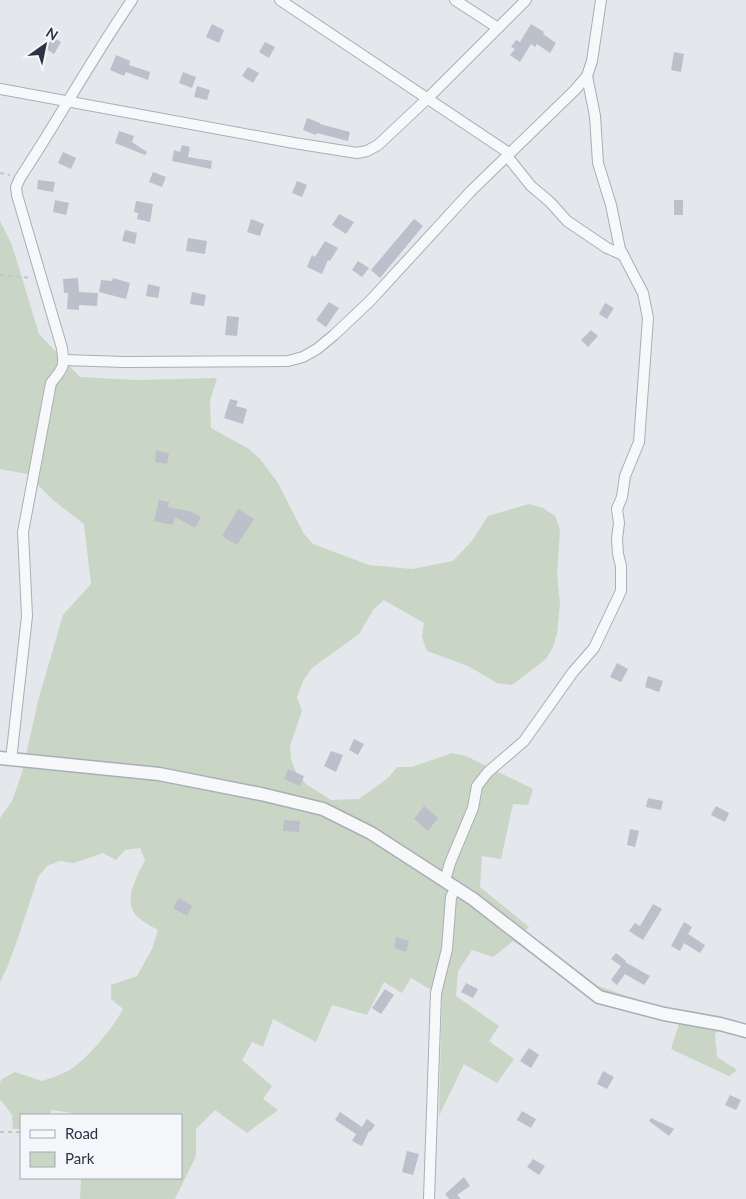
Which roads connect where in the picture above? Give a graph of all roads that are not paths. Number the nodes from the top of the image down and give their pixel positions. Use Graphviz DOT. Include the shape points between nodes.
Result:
graph roads {
  1 [pos="132,0"];
  2 [pos="280,0"];
  3 [pos="455,0"];
  4 [pos="526,0"];
  5 [pos="601,0"];
  6 [pos="498,28"];
  7 [pos="587,76"];
  8 [pos="0,89"];
  9 [pos="428,98"];
  10 [pos="69,102"];
  11 [pos="508,154"];
  12 [pos="623,255"];
  13 [pos="64,360"];
  14 [pos="5,759"];
  15 [pos="450,883"];
  16 [pos="746,1031"];
  17 [pos="429,1199"];
  1 -- 10 [label="street" via="100,47"];
  2 -- 9 [label="street"];
  3 -- 6 [label="street"];
  4 -- 6 [label="street"];
  5 -- 7 [label="street" via="595,50"];
  6 -- 9 [label="street"];
  7 -- 11 [label="street"];
  7 -- 12 [label="street" via="595,116 598,163"];
  8 -- 10 [label="street"];
  9 -- 10 [label="street" via="378,145 357,153"];
  9 -- 11 [label="street"];
  10 -- 13 [label="street" via="16,187"];
  11 -- 12 [label="street" via="531,186 567,221"];
  11 -- 13 [label="street" via="370,301 334,335 302,357 225,362"];
  12 -- 15 [label="street" via="643,293 648,318 639,442 625,476 617,509 621,591 594,648 524,741 488,772 477,786 473,808 450,863"];
  13 -- 14 [label="street" via="63,369 51,383 23,532 27,616"];
  14 -- 15 [label="street" via="159,774 317,807 371,833"];
  15 -- 16 [label="street" via="599,996"];
  15 -- 17 [label="street" via="447,949 436,993"];
}
